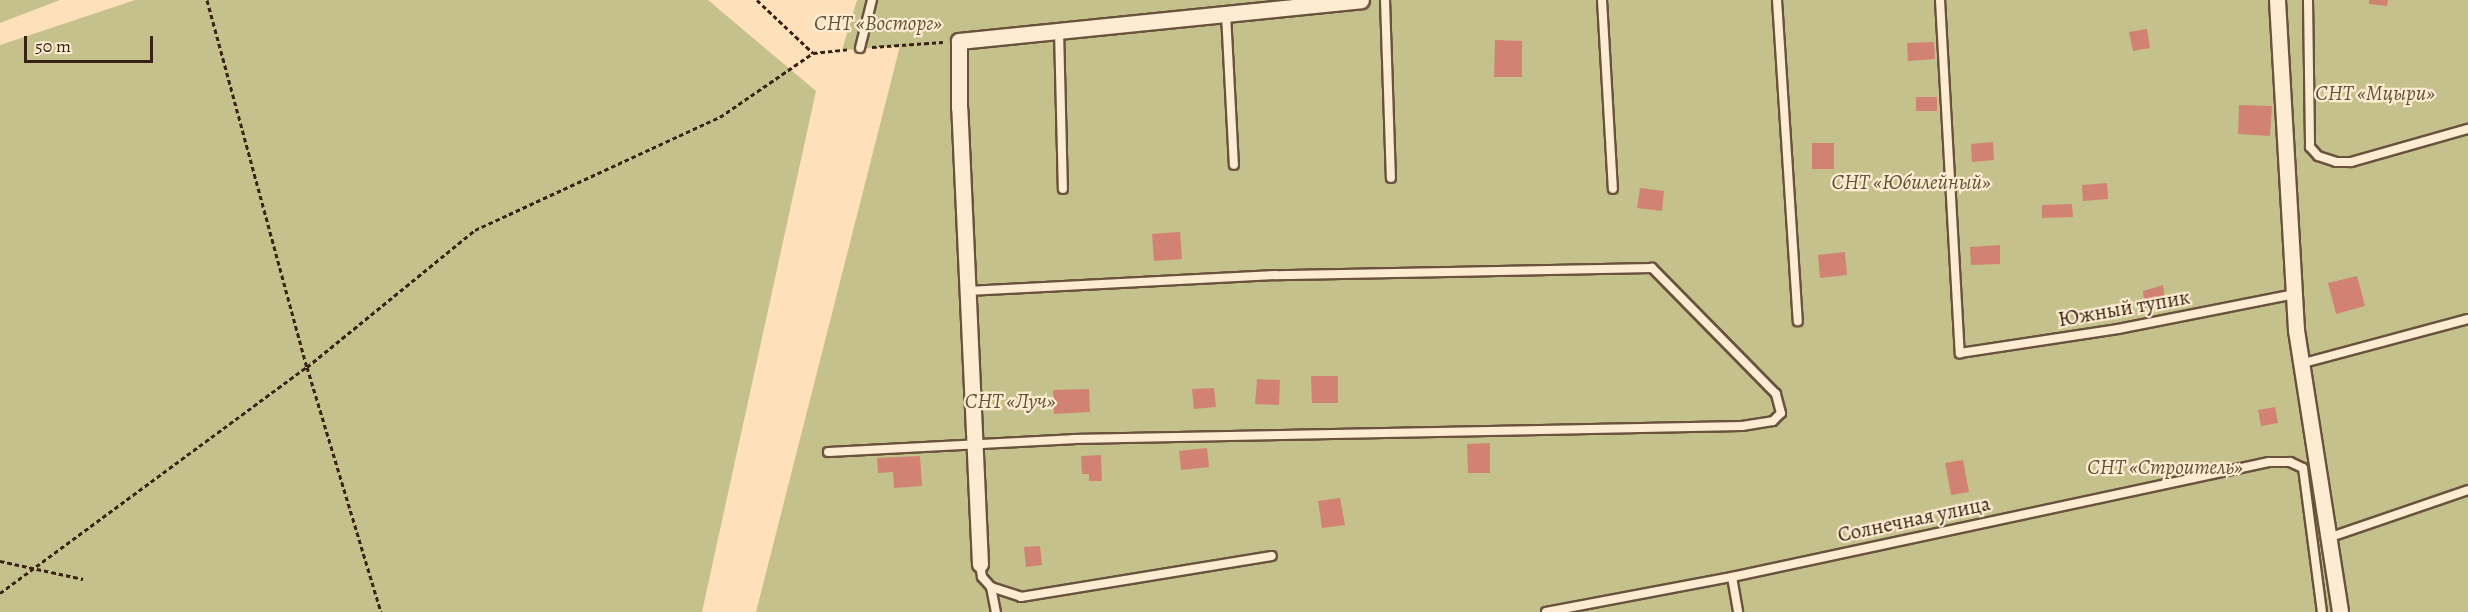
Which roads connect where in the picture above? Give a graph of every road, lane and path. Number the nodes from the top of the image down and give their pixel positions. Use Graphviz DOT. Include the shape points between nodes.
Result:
graph roads {
  1 [pos="207,0"];
  2 [pos="757,0"];
  3 [pos="872,0"];
  4 [pos="1361,0"];
  5 [pos="1385,0"];
  6 [pos="1602,0"];
  7 [pos="1777,0"];
  8 [pos="1940,0"];
  9 [pos="2277,0"];
  10 [pos="2308,0"];
  11 [pos="1273,4"];
  12 [pos="1226,13"];
  13 [pos="1059,30"];
  14 [pos="959,41"];
  15 [pos="860,48"];
  16 [pos="813,53"];
  17 [pos="2468,129"];
  18 [pos="1234,165"];
  19 [pos="1392,178"];
  20 [pos="1063,189"];
  21 [pos="1613,189"];
  22 [pos="967,291"];
  23 [pos="2294,294"];
  24 [pos="2468,319"];
  25 [pos="1798,321"];
  26 [pos="2300,364"];
  27 [pos="307,368"];
  28 [pos="974,444"];
  29 [pos="828,452"];
  30 [pos="2468,490"];
  31 [pos="2327,539"];
  32 [pos="1272,556"];
  33 [pos="0,561"];
  34 [pos="980,564"];
  35 [pos="31,568"];
  36 [pos="1732,577"];
  37 [pos="83,579"];
  38 [pos="991,587"];
  39 [pos="0,593"];
  40 [pos="381,612"];
  41 [pos="996,612"];
  42 [pos="1546,612"];
  43 [pos="1738,612"];
  44 [pos="2322,612"];
  45 [pos="2340,612"];
  1 -- 27 [label="path"];
  2 -- 16 [label="path"];
  3 -- 15 [label="lane"];
  4 -- 11 [label="street"];
  5 -- 19 [label="lane"];
  6 -- 21 [label="lane"];
  7 -- 25 [label="lane"];
  8 -- 23 [label="lane, Южный тупик" via="1960,353 2118,329"];
  9 -- 23 [label="street"];
  10 -- 17 [label="lane" via="2310,147 2318,156 2351,162"];
  11 -- 12 [label="street"];
  12 -- 13 [label="street"];
  12 -- 18 [label="lane"];
  13 -- 14 [label="street"];
  13 -- 20 [label="lane"];
  14 -- 15 [label="path"];
  14 -- 22 [label="street"];
  15 -- 16 [label="path"];
  16 -- 27 [label="path" via="720,117 475,230"];
  22 -- 28 [label="street"];
  22 -- 28 [label="lane" via="1275,275 1652,268 1776,394 1781,413 1773,421 1742,426 1097,438"];
  23 -- 26 [label="street"];
  24 -- 26 [label="lane"];
  26 -- 31 [label="street"];
  27 -- 35 [label="path"];
  27 -- 40 [label="path"];
  28 -- 29 [label="lane"];
  28 -- 34 [label="street"];
  30 -- 31 [label="lane"];
  31 -- 45 [label="street"];
  32 -- 38 [label="lane" via="1021,597"];
  33 -- 35 [label="path"];
  34 -- 38 [label="lane" via="982,577"];
  35 -- 37 [label="path"];
  35 -- 39 [label="path"];
  36 -- 42 [label="lane, Солнечная улица"];
  36 -- 43 [label="lane"];
  36 -- 44 [label="lane, Солнечная улица" via="2269,462 2290,462 2303,468"];
  38 -- 41 [label="lane"];
}
